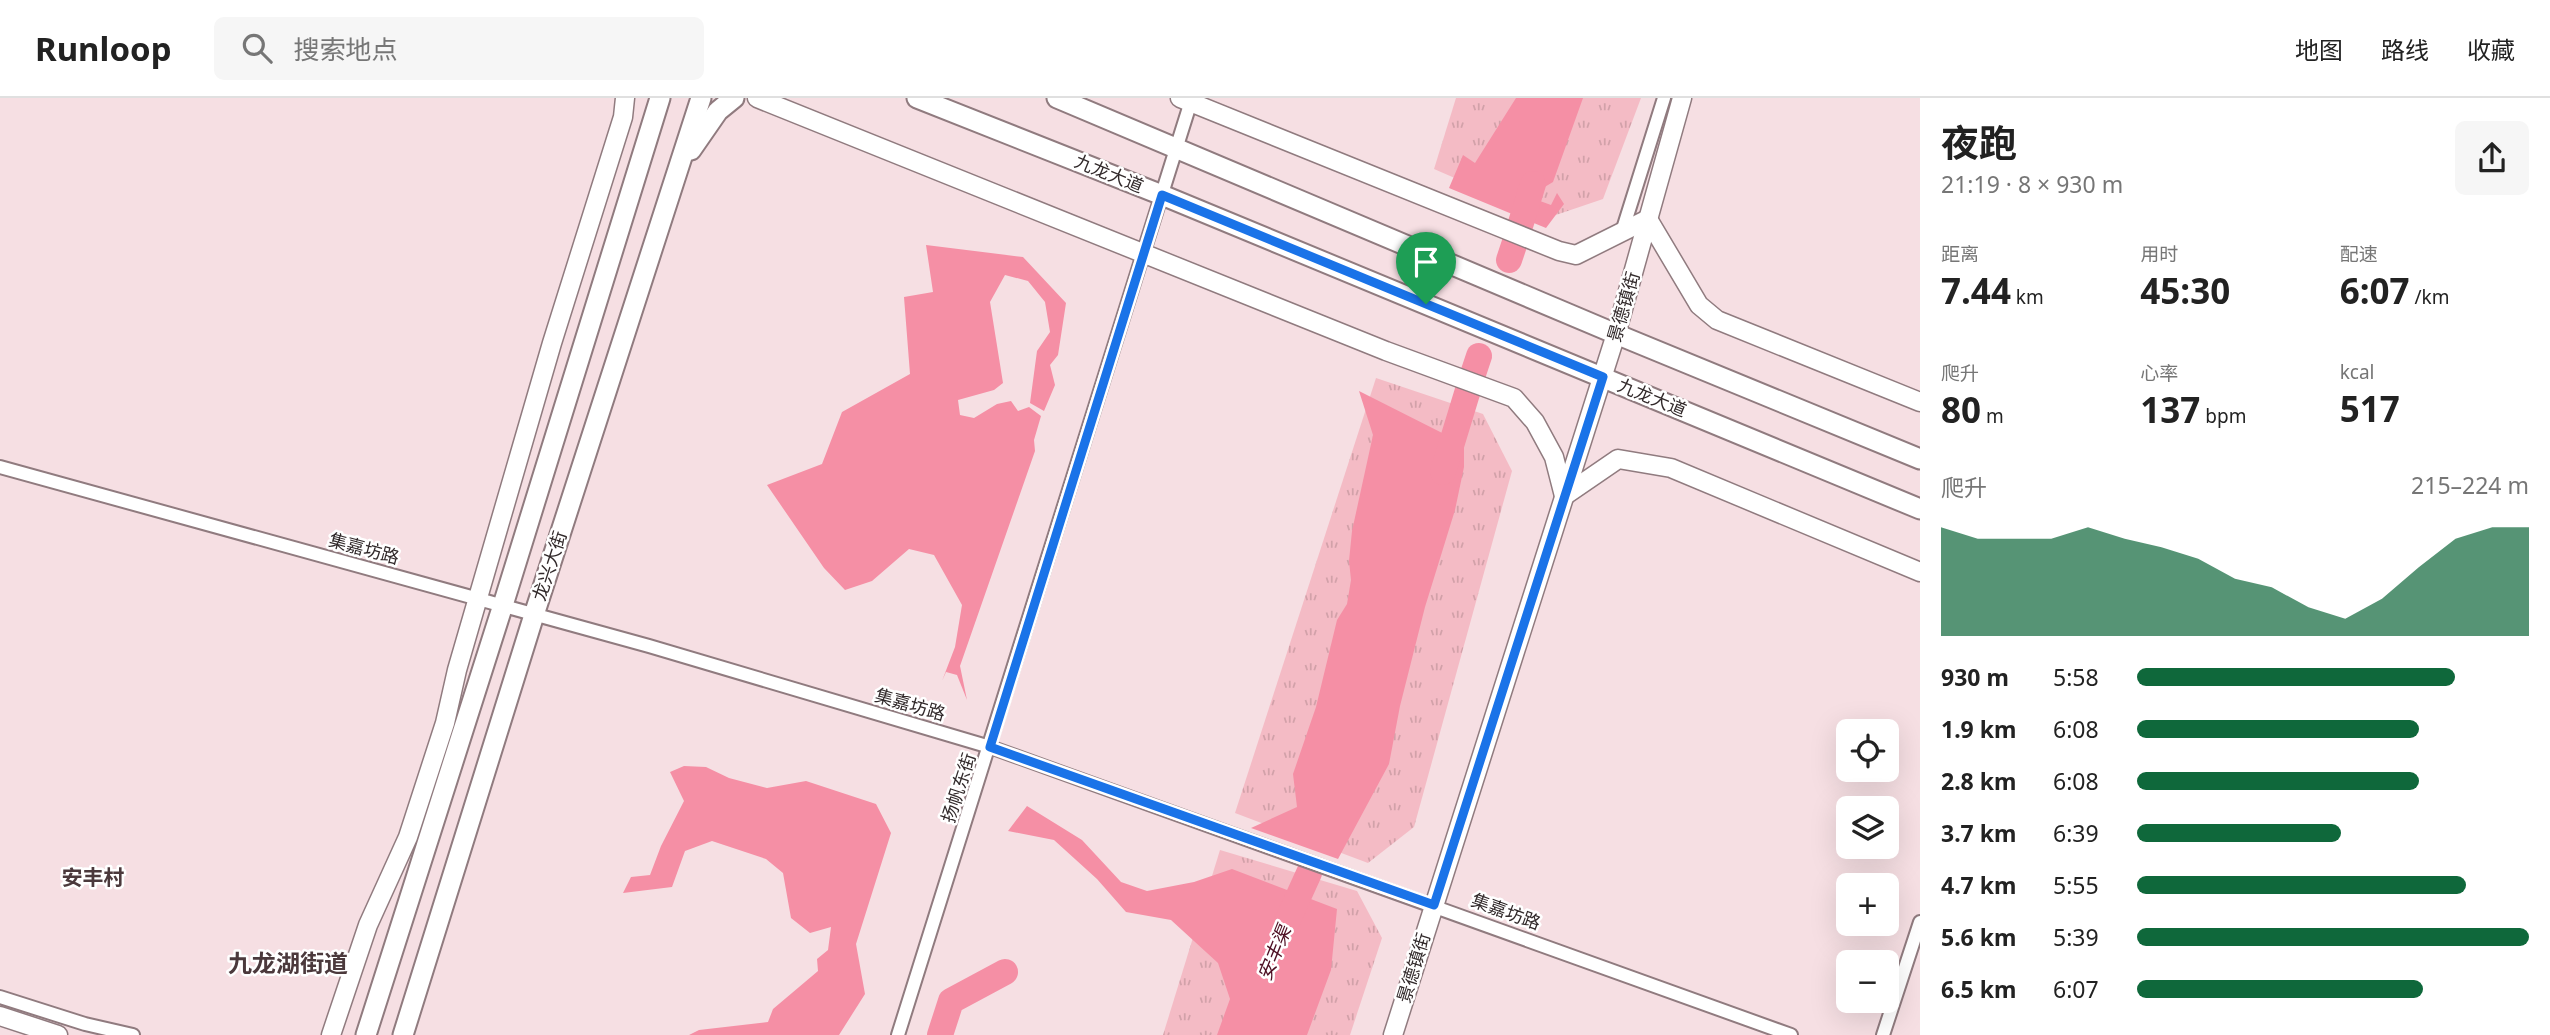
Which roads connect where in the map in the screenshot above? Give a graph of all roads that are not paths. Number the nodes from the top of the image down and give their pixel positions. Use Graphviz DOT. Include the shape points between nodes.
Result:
graph roads {
  1 [pos="625,98"];
  2 [pos="643,98"];
  3 [pos="660,98"];
  4 [pos="701,98"];
  5 [pos="734,98"];
  6 [pos="757,98"];
  7 [pos="917,98"];
  8 [pos="1057,98"];
  9 [pos="1664,98"];
  10 [pos="1682,98"];
  11 [pos="1188,99"];
  12 [pos="645,141"];
  13 [pos="1176,150"];
  14 [pos="678,168"];
  15 [pos="1162,195"];
  16 [pos="1648,219"];
  17 [pos="1622,232"];
  18 [pos="1144,253"];
  19 [pos="1616,334"];
  20 [pos="1603,377"];
  21 [pos="1920,402"];
  22 [pos="1920,458"];
  23 [pos="0,467"];
  24 [pos="1564,496"];
  25 [pos="1920,509"];
  26 [pos="1920,572"];
  27 [pos="478,598"];
  28 [pos="503,606"];
  29 [pos="534,615"];
  30 [pos="990,747"];
  31 [pos="1434,905"];
  32 [pos="1920,922"];
  33 [pos="0,997"];
  34 [pos="0,1016"];
  35 [pos="365,1030"];
  36 [pos="58,1035"];
  37 [pos="133,1035"];
  38 [pos="331,1035"];
  39 [pos="403,1035"];
  40 [pos="898,1035"];
  41 [pos="1393,1035"];
  42 [pos="1791,1035"];
  43 [pos="1883,1035"];
  1 -- 27 [label="main road"];
  2 -- 12 [label="main road"];
  3 -- 12 [label="main road, 龙兴大街"];
  4 -- 14 [label="main road, 龙兴大街"];
  5 -- 14 [label="main road" via="718,111"];
  6 -- 18 [label="main road"];
  7 -- 15 [label="main road, 九龙大道"];
  8 -- 13 [label="main road"];
  9 -- 17 [label="street"];
  10 -- 16 [label="main road, 景德镇街"];
  11 -- 13 [label="street, 扬帆东街"];
  11 -- 17 [label="main road" via="1559,251 1576,255"];
  12 -- 28 [label="main road, 龙兴大街"];
  13 -- 15 [label="street, 扬帆东街"];
  13 -- 19 [label="main road"];
  14 -- 29 [label="main road, 龙兴大街"];
  15 -- 18 [label="street, 扬帆东街"];
  15 -- 20 [label="main road, 九龙大道"];
  16 -- 17 [label="main road"];
  16 -- 19 [label="main road, 景德镇街"];
  16 -- 21 [label="main road" via="1699,305 1717,320"];
  18 -- 24 [label="main road" via="1514,398 1535,422 1554,457"];
  18 -- 30 [label="street, 扬帆东街"];
  19 -- 20 [label="main road, 景德镇街"];
  19 -- 22 [label="main road"];
  20 -- 24 [label="main road, 景德镇街"];
  20 -- 25 [label="main road, 九龙大道"];
  23 -- 27 [label="street, 集嘉坊路"];
  24 -- 26 [label="main road" via="1618,459 1671,468"];
  24 -- 31 [label="main road, 景德镇街"];
  27 -- 28 [label="street, 集嘉坊路"];
  27 -- 38 [label="main road" via="408,837 368,925"];
  28 -- 29 [label="street, 集嘉坊路"];
  28 -- 35 [label="main road, 龙兴大街"];
  29 -- 30 [label="street, 集嘉坊路"];
  29 -- 39 [label="main road, 龙兴大街"];
  30 -- 31 [label="street, 集嘉坊路"];
  30 -- 40 [label="street, 扬帆东街"];
  31 -- 41 [label="main road, 景德镇街"];
  31 -- 42 [label="street, 集嘉坊路"];
  32 -- 43 [label="street"];
  33 -- 37 [label="street"];
  34 -- 36 [label="main road"];
}
